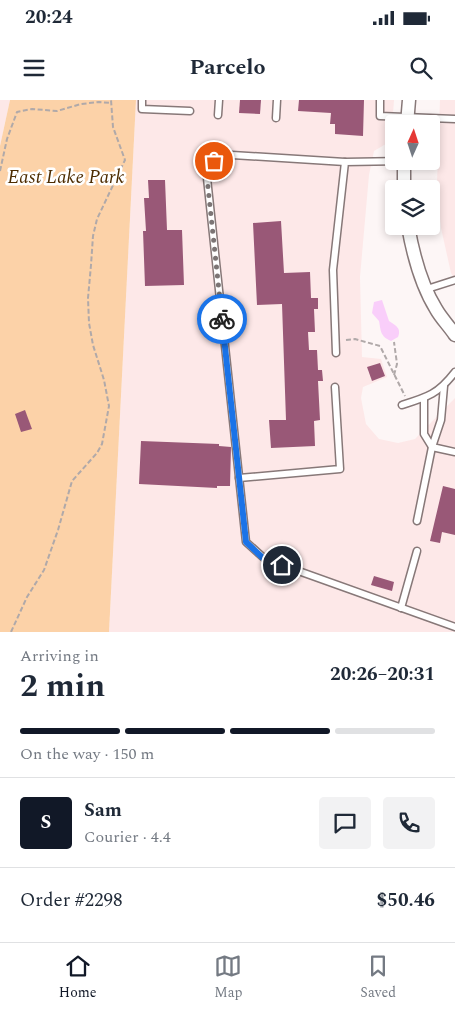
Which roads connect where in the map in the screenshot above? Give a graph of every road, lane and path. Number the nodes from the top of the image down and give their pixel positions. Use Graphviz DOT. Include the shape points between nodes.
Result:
graph roads {
  1 [pos="142,100"];
  2 [pos="219,100"];
  3 [pos="277,100"];
  4 [pos="380,100"];
  5 [pos="409,100"];
  6 [pos="111,101"];
  7 [pos="190,112"];
  8 [pos="408,115"];
  9 [pos="218,116"];
  10 [pos="385,117"];
  11 [pos="276,118"];
  12 [pos="455,119"];
  13 [pos="440,120"];
  14 [pos="385,161"];
  15 [pos="345,162"];
  16 [pos="0,171"];
  17 [pos="410,235"];
  18 [pos="455,280"];
  19 [pos="427,289"];
  20 [pos="455,335"];
  21 [pos="336,340"];
  22 [pos="394,342"];
  23 [pos="336,353"];
  24 [pos="455,372"];
  25 [pos="394,375"];
  26 [pos="444,386"];
  27 [pos="335,387"];
  28 [pos="424,398"];
  29 [pos="405,404"];
  30 [pos="432,447"];
  31 [pos="455,452"];
  32 [pos="239,478"];
  33 [pos="417,521"];
  34 [pos="417,551"];
  35 [pos="401,608"];
  36 [pos="455,627"];
  37 [pos="12,632"];
  1 -- 7 [label="lane" via="142,109"];
  2 -- 9 [label="lane"];
  3 -- 11 [label="lane"];
  4 -- 10 [label="lane" via="380,116"];
  5 -- 8 [label="street"];
  6 -- 16 [label="path" via="48,111 17,112"];
  6 -- 37 [label="path" via="113,127 125,160 98,218 88,298 93,345 109,406 106,428 97,453 72,481 44,570 27,597"];
  12 -- 13 [label="lane"];
  14 -- 15 [label="lane"];
  15 -- 21 [label="lane" via="332,270"];
  15 -- 32 [label="lane" via="232,156 214,161 207,178"];
  17 -- 19 [label="street"];
  18 -- 19 [label="lane"];
  19 -- 20 [label="street" via="436,309"];
  21 -- 23 [label="lane"];
  21 -- 25 [label="path" via="355,340 380,346"];
  22 -- 25 [label="path" via="397,364"];
  24 -- 26 [label="lane"];
  25 -- 29 [label="path"];
  26 -- 28 [label="lane"];
  26 -- 30 [label="lane" via="441,420"];
  27 -- 32 [label="lane" via="340,469"];
  28 -- 29 [label="lane"];
  28 -- 30 [label="lane" via="424,434"];
  30 -- 31 [label="lane"];
  30 -- 33 [label="lane"];
  32 -- 35 [label="lane" via="246,542 264,559"];
  34 -- 35 [label="lane"];
  35 -- 36 [label="lane"];
}
